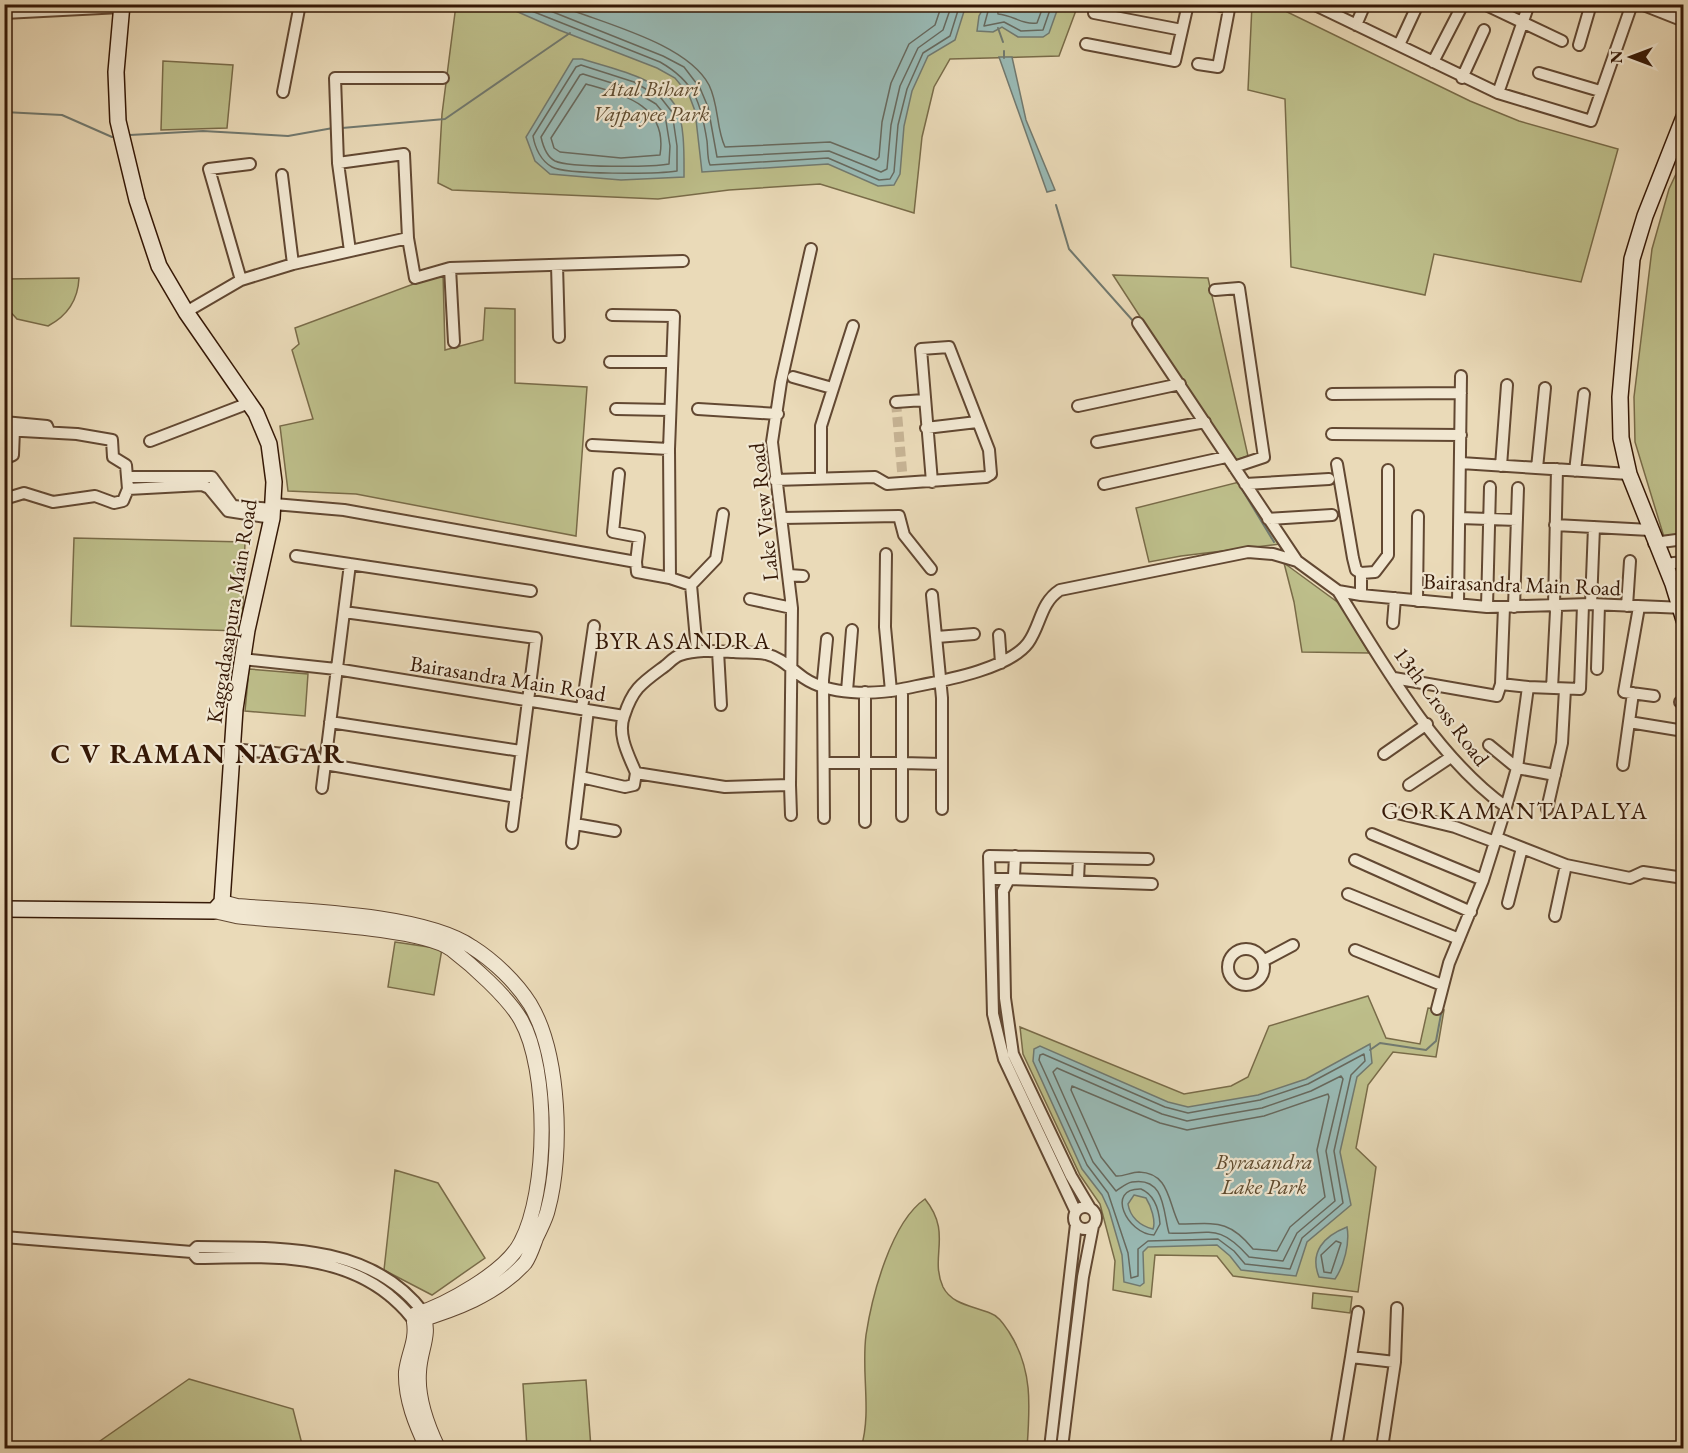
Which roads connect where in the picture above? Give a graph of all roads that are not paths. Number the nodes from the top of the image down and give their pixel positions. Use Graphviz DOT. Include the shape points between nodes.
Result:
graph roads {
  1 [pos="300,4"];
  2 [pos="1188,4"];
  3 [pos="1213,4"];
  4 [pos="1313,4"];
  5 [pos="1365,4"];
  6 [pos="1418,4"];
  7 [pos="1463,4"];
  8 [pos="1484,4"];
  9 [pos="1529,4"];
  10 [pos="1591,4"];
  11 [pos="1632,4"];
  12 [pos="1641,4"];
  13 [pos="122,6"];
  14 [pos="1230,6"];
  15 [pos="1657,7"];
  16 [pos="4,13"];
  17 [pos="1095,13"];
  18 [pos="1683,21"];
  19 [pos="1523,24"];
  20 [pos="1356,25"];
  21 [pos="1182,30"];
  22 [pos="1484,30"];
  23 [pos="1562,41"];
  24 [pos="1086,44"];
  25 [pos="1399,45"];
  26 [pos="1579,45"];
  27 [pos="1433,62"];
  28 [pos="1198,64"];
  29 [pos="1539,73"];
  30 [pos="443,78"];
  31 [pos="1462,78"];
  32 [pos="283,92"];
  33 [pos="1600,92"];
  34 [pos="1498,93"];
  35 [pos="1683,117"];
  36 [pos="1680,136"];
  37 [pos="249,164"];
  38 [pos="338,164"];
  39 [pos="282,175"];
  40 [pos="408,238"];
  41 [pos="811,249"];
  42 [pos="350,251"];
  43 [pos="683,261"];
  44 [pos="293,264"];
  45 [pos="557,265"];
  46 [pos="450,268"];
  47 [pos="241,280"];
  48 [pos="1215,290"];
  49 [pos="186,312"];
  50 [pos="612,315"];
  51 [pos="1138,323"];
  52 [pos="854,326"];
  53 [pos="559,337"];
  54 [pos="454,342"];
  55 [pos="610,362"];
  56 [pos="672,362"];
  57 [pos="1461,376"];
  58 [pos="793,377"];
  59 [pos="1180,384"];
  60 [pos="1507,385"];
  61 [pos="1545,387"];
  62 [pos="832,388"];
  63 [pos="1461,393"];
  64 [pos="1332,394"];
  65 [pos="1584,394"];
  66 [pos="924,400"];
  67 [pos="896,402"];
  68 [pos="249,403"];
  69 [pos="1078,406"];
  70 [pos="616,409"];
  71 [pos="698,409"];
  72 [pos="670,410"];
  73 [pos="778,414"];
  74 [pos="4,422"];
  75 [pos="977,422"];
  76 [pos="1204,422"];
  77 [pos="926,428"];
  78 [pos="9,430"];
  79 [pos="50,432"];
  80 [pos="1332,434"];
  81 [pos="1461,435"];
  82 [pos="150,441"];
  83 [pos="1097,442"];
  84 [pos="592,445"];
  85 [pos="669,449"];
  86 [pos="1226,457"];
  87 [pos="4,459"];
  88 [pos="1461,463"];
  89 [pos="1337,464"];
  90 [pos="1501,466"];
  91 [pos="1234,467"];
  92 [pos="1537,468"];
  93 [pos="1557,469"];
  94 [pos="1388,470"];
  95 [pos="1575,471"];
  96 [pos="619,474"];
  97 [pos="1629,474"];
  98 [pos="821,477"];
  99 [pos="1329,478"];
  100 [pos="919,479"];
  101 [pos="775,480"];
  102 [pos="128,483"];
  103 [pos="1104,484"];
  104 [pos="1245,484"];
  105 [pos="1490,487"];
  106 [pos="1518,488"];
  107 [pos="4,499"];
  108 [pos="273,510"];
  109 [pos="723,514"];
  110 [pos="1332,515"];
  111 [pos="1418,516"];
  112 [pos="782,518"];
  113 [pos="1460,518"];
  114 [pos="1268,519"];
  115 [pos="1489,519"];
  116 [pos="1517,520"];
  117 [pos="1555,525"];
  118 [pos="1594,527"];
  119 [pos="1652,537"];
  120 [pos="1683,539"];
  121 [pos="886,554"];
  122 [pos="296,556"];
  123 [pos="1296,561"];
  124 [pos="1630,561"];
  125 [pos="636,562"];
  126 [pos="1683,562"];
  127 [pos="350,564"];
  128 [pos="1664,564"];
  129 [pos="931,569"];
  130 [pos="1361,573"];
  131 [pos="789,575"];
  132 [pos="803,576"];
  133 [pos="670,578"];
  134 [pos="691,585"];
  135 [pos="531,591"];
  136 [pos="1338,591"];
  137 [pos="932,595"];
  138 [pos="1361,595"];
  139 [pos="1395,598"];
  140 [pos="750,599"];
  141 [pos="1417,601"];
  142 [pos="1458,604"];
  143 [pos="1554,605"];
  144 [pos="1591,605"];
  145 [pos="1627,606"];
  146 [pos="1487,607"];
  147 [pos="1509,607"];
  148 [pos="1639,607"];
  149 [pos="792,608"];
  150 [pos="344,612"];
  151 [pos="1682,612"];
  152 [pos="1393,623"];
  153 [pos="594,626"];
  154 [pos="852,630"];
  155 [pos="974,634"];
  156 [pos="999,634"];
  157 [pos="937,637"];
  158 [pos="827,639"];
  159 [pos="697,651"];
  160 [pos="718,651"];
  161 [pos="242,659"];
  162 [pos="1001,663"];
  163 [pos="792,666"];
  164 [pos="336,669"];
  165 [pos="1597,669"];
  166 [pos="1456,676"];
  167 [pos="1394,678"];
  168 [pos="941,680"];
  169 [pos="1501,684"];
  170 [pos="825,687"];
  171 [pos="1528,687"];
  172 [pos="1453,688"];
  173 [pos="1552,688"];
  174 [pos="903,689"];
  175 [pos="1565,689"];
  176 [pos="847,690"];
  177 [pos="891,691"];
  178 [pos="865,692"];
  179 [pos="1633,693"];
  180 [pos="1654,696"];
  181 [pos="528,699"];
  182 [pos="721,705"];
  183 [pos="585,709"];
  184 [pos="624,716"];
  185 [pos="330,722"];
  186 [pos="1629,722"];
  187 [pos="1427,724"];
  188 [pos="1683,731"];
  189 [pos="1489,745"];
  190 [pos="232,749"];
  191 [pos="521,751"];
  192 [pos="1384,754"];
  193 [pos="1451,757"];
  194 [pos="321,760"];
  195 [pos="825,763"];
  196 [pos="865,763"];
  197 [pos="902,763"];
  198 [pos="942,764"];
  199 [pos="1623,765"];
  200 [pos="1517,768"];
  201 [pos="636,773"];
  202 [pos="1555,775"];
  203 [pos="581,777"];
  204 [pos="790,785"];
  205 [pos="1409,785"];
  206 [pos="322,788"];
  207 [pos="516,797"];
  208 [pos="1506,807"];
  209 [pos="942,809"];
  210 [pos="1547,809"];
  211 [pos="1389,811"];
  212 [pos="791,815"];
  213 [pos="903,816"];
  214 [pos="824,818"];
  215 [pos="865,822"];
  216 [pos="575,824"];
  217 [pos="512,826"];
  218 [pos="615,831"];
  219 [pos="1372,834"];
  220 [pos="1496,840"];
  221 [pos="572,843"];
  222 [pos="1522,848"];
  223 [pos="1014,856"];
  224 [pos="1079,858"];
  225 [pos="1148,859"];
  226 [pos="1355,860"];
  227 [pos="1566,865"];
  228 [pos="1683,878"];
  229 [pos="990,879"];
  230 [pos="1009,879"];
  231 [pos="1078,880"];
  232 [pos="1483,880"];
  233 [pos="1152,884"];
  234 [pos="1348,894"];
  235 [pos="1508,903"];
  236 [pos="218,906"];
  237 [pos="4,909"];
  238 [pos="1471,912"];
  239 [pos="1555,915"];
  240 [pos="363,923"];
  241 [pos="1459,939"];
  242 [pos="1293,945"];
  243 [pos="1355,950"];
  244 [pos="1263,961"];
  245 [pos="1442,985"];
  246 [pos="1437,1009"];
  247 [pos="1090,1208"];
  248 [pos="1076,1212"];
  249 [pos="1076,1224"];
  250 [pos="1093,1226"];
  251 [pos="4,1237"];
  252 [pos="1397,1308"];
  253 [pos="1358,1312"];
  254 [pos="418,1317"];
  255 [pos="1352,1358"];
  256 [pos="1395,1362"];
  257 [pos="427,1449"];
  258 [pos="438,1449"];
  259 [pos="1050,1449"];
  260 [pos="1062,1449"];
  261 [pos="1336,1449"];
  262 [pos="1382,1449"];
  1 -- 32 [label="street"];
  2 -- 21 [label="street"];
  3 -- 14 [label="street"];
  4 -- 20 [label="street"];
  5 -- 20 [label="street"];
  6 -- 25 [label="street"];
  7 -- 27 [label="street"];
  8 -- 19 [label="street"];
  9 -- 19 [label="street"];
  10 -- 26 [label="street"];
  11 -- 33 [label="street"];
  12 -- 15 [label="street"];
  13 -- 16 [label="street"];
  13 -- 49 [label="main road, Kaggadasapura Main Road" via="116,72 124,154 159,266"];
  14 -- 28 [label="street" via="1218,66"];
  15 -- 18 [label="street"];
  17 -- 21 [label="street"];
  19 -- 23 [label="street"];
  19 -- 34 [label="street"];
  20 -- 25 [label="street"];
  21 -- 24 [label="street" via="1175,61"];
  22 -- 31 [label="street"];
  25 -- 27 [label="street"];
  27 -- 31 [label="street"];
  29 -- 33 [label="street"];
  30 -- 38 [label="street" via="335,78"];
  31 -- 34 [label="street"];
  33 -- 34 [label="street" via="1590,121"];
  35 -- 36 [label="main road"];
  36 -- 97 [label="main road" via="1645,216 1632,259 1620,397 1621,438"];
  36 -- 119 [label="main road" via="1644,238 1629,375 1628,435"];
  37 -- 47 [label="street" via="209,169"];
  38 -- 40 [label="street" via="404,154"];
  38 -- 42 [label="street"];
  39 -- 44 [label="street"];
  40 -- 42 [label="street"];
  40 -- 46 [label="street" via="415,278"];
  41 -- 73 [label="street, Lake View Road" via="781,382"];
  42 -- 44 [label="street"];
  43 -- 45 [label="street"];
  44 -- 47 [label="street"];
  45 -- 46 [label="street"];
  45 -- 53 [label="street"];
  46 -- 54 [label="street"];
  47 -- 49 [label="street"];
  48 -- 91 [label="street" via="1239,288 1264,458"];
  49 -- 68 [label="main road, Kaggadasapura Main Road"];
  50 -- 56 [label="street" via="674,316"];
  51 -- 59 [label="street"];
  52 -- 62 [label="street"];
  55 -- 56 [label="street"];
  56 -- 72 [label="street"];
  57 -- 63 [label="street"];
  58 -- 62 [label="street"];
  59 -- 69 [label="street"];
  59 -- 76 [label="street"];
  60 -- 90 [label="street"];
  61 -- 92 [label="street"];
  62 -- 98 [label="street" via="821,426"];
  63 -- 64 [label="street"];
  63 -- 81 [label="street"];
  65 -- 95 [label="street"];
  66 -- 67 [label="street"];
  66 -- 75 [label="street" via="921,349 949,347"];
  66 -- 77 [label="street"];
  68 -- 82 [label="street"];
  68 -- 108 [label="main road, Kaggadasapura Main Road" via="269,444"];
  70 -- 72 [label="street"];
  71 -- 73 [label="street"];
  72 -- 85 [label="street"];
  73 -- 101 [label="street, Lake View Road" via="772,442"];
  74 -- 79 [label="street" via="38,424 47,426"];
  75 -- 77 [label="street"];
  75 -- 100 [label="street" via="989,450 990,474"];
  76 -- 83 [label="street"];
  76 -- 86 [label="street"];
  77 -- 100 [label="street"];
  78 -- 79 [label="street"];
  78 -- 87 [label="street" via="13,454"];
  79 -- 102 [label="street" via="112,440 113,457 126,465"];
  80 -- 81 [label="street"];
  81 -- 88 [label="street"];
  84 -- 85 [label="street"];
  85 -- 133 [label="street"];
  86 -- 91 [label="street"];
  86 -- 103 [label="street"];
  88 -- 90 [label="street"];
  88 -- 113 [label="street"];
  89 -- 130 [label="street" via="1353,558"];
  90 -- 92 [label="street"];
  91 -- 104 [label="street"];
  92 -- 93 [label="street"];
  93 -- 95 [label="street"];
  93 -- 117 [label="street"];
  94 -- 130 [label="street" via="1388,555 1375,572"];
  95 -- 97 [label="street"];
  96 -- 125 [label="street" via="613,532 639,537"];
  97 -- 119 [label="main road"];
  98 -- 100 [label="street" via="875,477 887,484"];
  98 -- 101 [label="street"];
  99 -- 104 [label="street"];
  101 -- 112 [label="street, Lake View Road"];
  102 -- 107 [label="street" via="123,501 114,503 95,496 53,502 24,493"];
  102 -- 108 [label="street" via="202,485 228,511"];
  104 -- 114 [label="street"];
  105 -- 115 [label="street"];
  106 -- 116 [label="street"];
  108 -- 125 [label="street" via="344,510"];
  108 -- 161 [label="main road, Kaggadasapura Main Road"];
  109 -- 134 [label="street" via="716,560"];
  110 -- 114 [label="street"];
  111 -- 141 [label="street"];
  112 -- 129 [label="street" via="898,516 904,535"];
  112 -- 131 [label="street, Lake View Road"];
  113 -- 115 [label="street"];
  113 -- 142 [label="street"];
  114 -- 123 [label="street"];
  115 -- 116 [label="street"];
  115 -- 146 [label="street"];
  116 -- 147 [label="street"];
  117 -- 118 [label="street"];
  117 -- 143 [label="street"];
  118 -- 119 [label="street"];
  118 -- 144 [label="street"];
  119 -- 120 [label="street"];
  119 -- 128 [label="main road"];
  121 -- 177 [label="street" via="885,627"];
  122 -- 127 [label="street"];
  123 -- 136 [label="street, Bairasandra Main Road"];
  123 -- 162 [label="street, Bairasandra Main Road" via="1248,552 1060,590 1046,601 1028,643"];
  124 -- 145 [label="street"];
  125 -- 133 [label="street" via="637,572"];
  126 -- 128 [label="street"];
  127 -- 135 [label="street"];
  127 -- 150 [label="street"];
  128 -- 151 [label="main road"];
  130 -- 138 [label="street"];
  131 -- 132 [label="street"];
  131 -- 149 [label="street, Lake View Road"];
  133 -- 134 [label="street"];
  134 -- 159 [label="street"];
  136 -- 138 [label="street, Bairasandra Main Road"];
  136 -- 167 [label="street, 13th Cross Road"];
  137 -- 157 [label="street"];
  138 -- 139 [label="street, Bairasandra Main Road"];
  139 -- 141 [label="street, Bairasandra Main Road"];
  139 -- 152 [label="street"];
  140 -- 149 [label="street"];
  141 -- 142 [label="street, Bairasandra Main Road"];
  142 -- 146 [label="street, Bairasandra Main Road"];
  143 -- 144 [label="street, Bairasandra Main Road"];
  143 -- 147 [label="street, Bairasandra Main Road"];
  143 -- 173 [label="street"];
  144 -- 145 [label="street, Bairasandra Main Road"];
  144 -- 165 [label="street"];
  144 -- 175 [label="street" via="1580,689"];
  145 -- 148 [label="street, Bairasandra Main Road"];
  146 -- 147 [label="street, Bairasandra Main Road"];
  147 -- 169 [label="street"];
  148 -- 151 [label="street, Bairasandra Main Road"];
  148 -- 179 [label="street" via="1624,692"];
  149 -- 163 [label="street, Lake View Road"];
  150 -- 164 [label="street"];
  150 -- 181 [label="street" via="536,638"];
  153 -- 183 [label="street"];
  154 -- 176 [label="street"];
  155 -- 157 [label="street"];
  156 -- 162 [label="street"];
  157 -- 168 [label="street"];
  158 -- 170 [label="street"];
  159 -- 160 [label="street, Bairasandra Main Road"];
  159 -- 184 [label="street, Bairasandra Main Road" via="677,656 640,684 630,697"];
  160 -- 163 [label="street, Bairasandra Main Road" via="767,654"];
  160 -- 182 [label="street"];
  161 -- 164 [label="street, Bairasandra Main Road"];
  161 -- 190 [label="main road, Kaggadasapura Main Road"];
  162 -- 168 [label="street, Bairasandra Main Road"];
  163 -- 170 [label="street, Bairasandra Main Road" via="804,678"];
  163 -- 204 [label="street"];
  164 -- 181 [label="street, Bairasandra Main Road"];
  164 -- 185 [label="street"];
  166 -- 172 [label="street"];
  167 -- 172 [label="street"];
  167 -- 187 [label="street, 13th Cross Road"];
  168 -- 174 [label="street, Bairasandra Main Road"];
  168 -- 198 [label="street"];
  169 -- 171 [label="street"];
  169 -- 172 [label="street" via="1497,696"];
  170 -- 176 [label="street, Bairasandra Main Road"];
  170 -- 195 [label="street"];
  171 -- 173 [label="street"];
  171 -- 200 [label="street"];
  173 -- 175 [label="street"];
  174 -- 177 [label="street, Bairasandra Main Road"];
  174 -- 197 [label="street"];
  175 -- 202 [label="street" via="1562,743"];
  176 -- 178 [label="street, Bairasandra Main Road"];
  177 -- 178 [label="street, Bairasandra Main Road"];
  178 -- 196 [label="street"];
  179 -- 180 [label="street"];
  179 -- 186 [label="street"];
  181 -- 183 [label="street, Bairasandra Main Road"];
  181 -- 191 [label="street"];
  183 -- 184 [label="street, Bairasandra Main Road"];
  183 -- 203 [label="street"];
  184 -- 201 [label="street" via="623,741"];
  185 -- 191 [label="street"];
  185 -- 194 [label="street"];
  186 -- 188 [label="street"];
  186 -- 199 [label="street"];
  187 -- 192 [label="street"];
  187 -- 193 [label="street, 13th Cross Road"];
  189 -- 200 [label="street"];
  190 -- 194 [label="street"];
  190 -- 236 [label="main road, Kaggadasapura Main Road"];
  191 -- 207 [label="street"];
  193 -- 205 [label="street"];
  193 -- 208 [label="street, 13th Cross Road" via="1482,790"];
  194 -- 206 [label="street"];
  194 -- 207 [label="street"];
  195 -- 196 [label="street"];
  195 -- 214 [label="street"];
  196 -- 197 [label="street"];
  196 -- 215 [label="street"];
  197 -- 198 [label="street"];
  197 -- 213 [label="street"];
  198 -- 209 [label="street"];
  200 -- 202 [label="street"];
  200 -- 208 [label="street"];
  201 -- 203 [label="street" via="634,785 625,787"];
  201 -- 204 [label="street" via="725,787"];
  202 -- 210 [label="street"];
  203 -- 216 [label="street"];
  204 -- 212 [label="street"];
  207 -- 217 [label="street"];
  208 -- 220 [label="street"];
  211 -- 220 [label="street"];
  216 -- 218 [label="street"];
  216 -- 221 [label="street"];
  219 -- 232 [label="street"];
  220 -- 222 [label="street"];
  220 -- 232 [label="street"];
  222 -- 227 [label="street"];
  222 -- 235 [label="street"];
  223 -- 224 [label="street"];
  223 -- 229 [label="street" via="989,856"];
  223 -- 230 [label="street" via="1016,870"];
  224 -- 225 [label="street"];
  224 -- 231 [label="street"];
  226 -- 238 [label="street"];
  227 -- 228 [label="street" via="1630,878 1643,872"];
  227 -- 239 [label="street"];
  229 -- 230 [label="street"];
  229 -- 248 [label="street" via="993,1014 1004,1059"];
  230 -- 231 [label="street"];
  230 -- 247 [label="street" via="1003,891 1002,935 1013,1054"];
  231 -- 233 [label="street"];
  232 -- 238 [label="street"];
  234 -- 241 [label="street"];
  236 -- 237 [label="main road"];
  236 -- 240 [label="street" via="227,915"];
  238 -- 241 [label="street"];
  240 -- 254 [label="street" via="449,948 509,1003 521,1021 534,1063 543,1145 536,1200 521,1243 496,1271"];
  240 -- 254 [label="street" via="419,926 449,934 491,960 530,1005 551,1064 557,1140 553,1178 548,1210 526,1261 487,1293 446,1313"];
  241 -- 245 [label="street"];
  242 -- 244 [label="street"];
  243 -- 245 [label="street"];
  245 -- 246 [label="street"];
  247 -- 248 [label="street"];
  247 -- 250 [label="street" via="1097,1216"];
  248 -- 249 [label="street"];
  249 -- 250 [label="street" via="1082,1229"];
  249 -- 259 [label="street"];
  250 -- 260 [label="street"];
  251 -- 254 [label="street" via="192,1252 197,1258 266,1247 303,1250 374,1271 398,1288"];
  252 -- 256 [label="street"];
  253 -- 255 [label="street"];
  254 -- 257 [label="street" via="406,1372 408,1397"];
  254 -- 258 [label="street" via="426,1344 419,1371 420,1393 426,1423"];
  255 -- 256 [label="street"];
  255 -- 261 [label="street"];
  256 -- 262 [label="street"];
}
